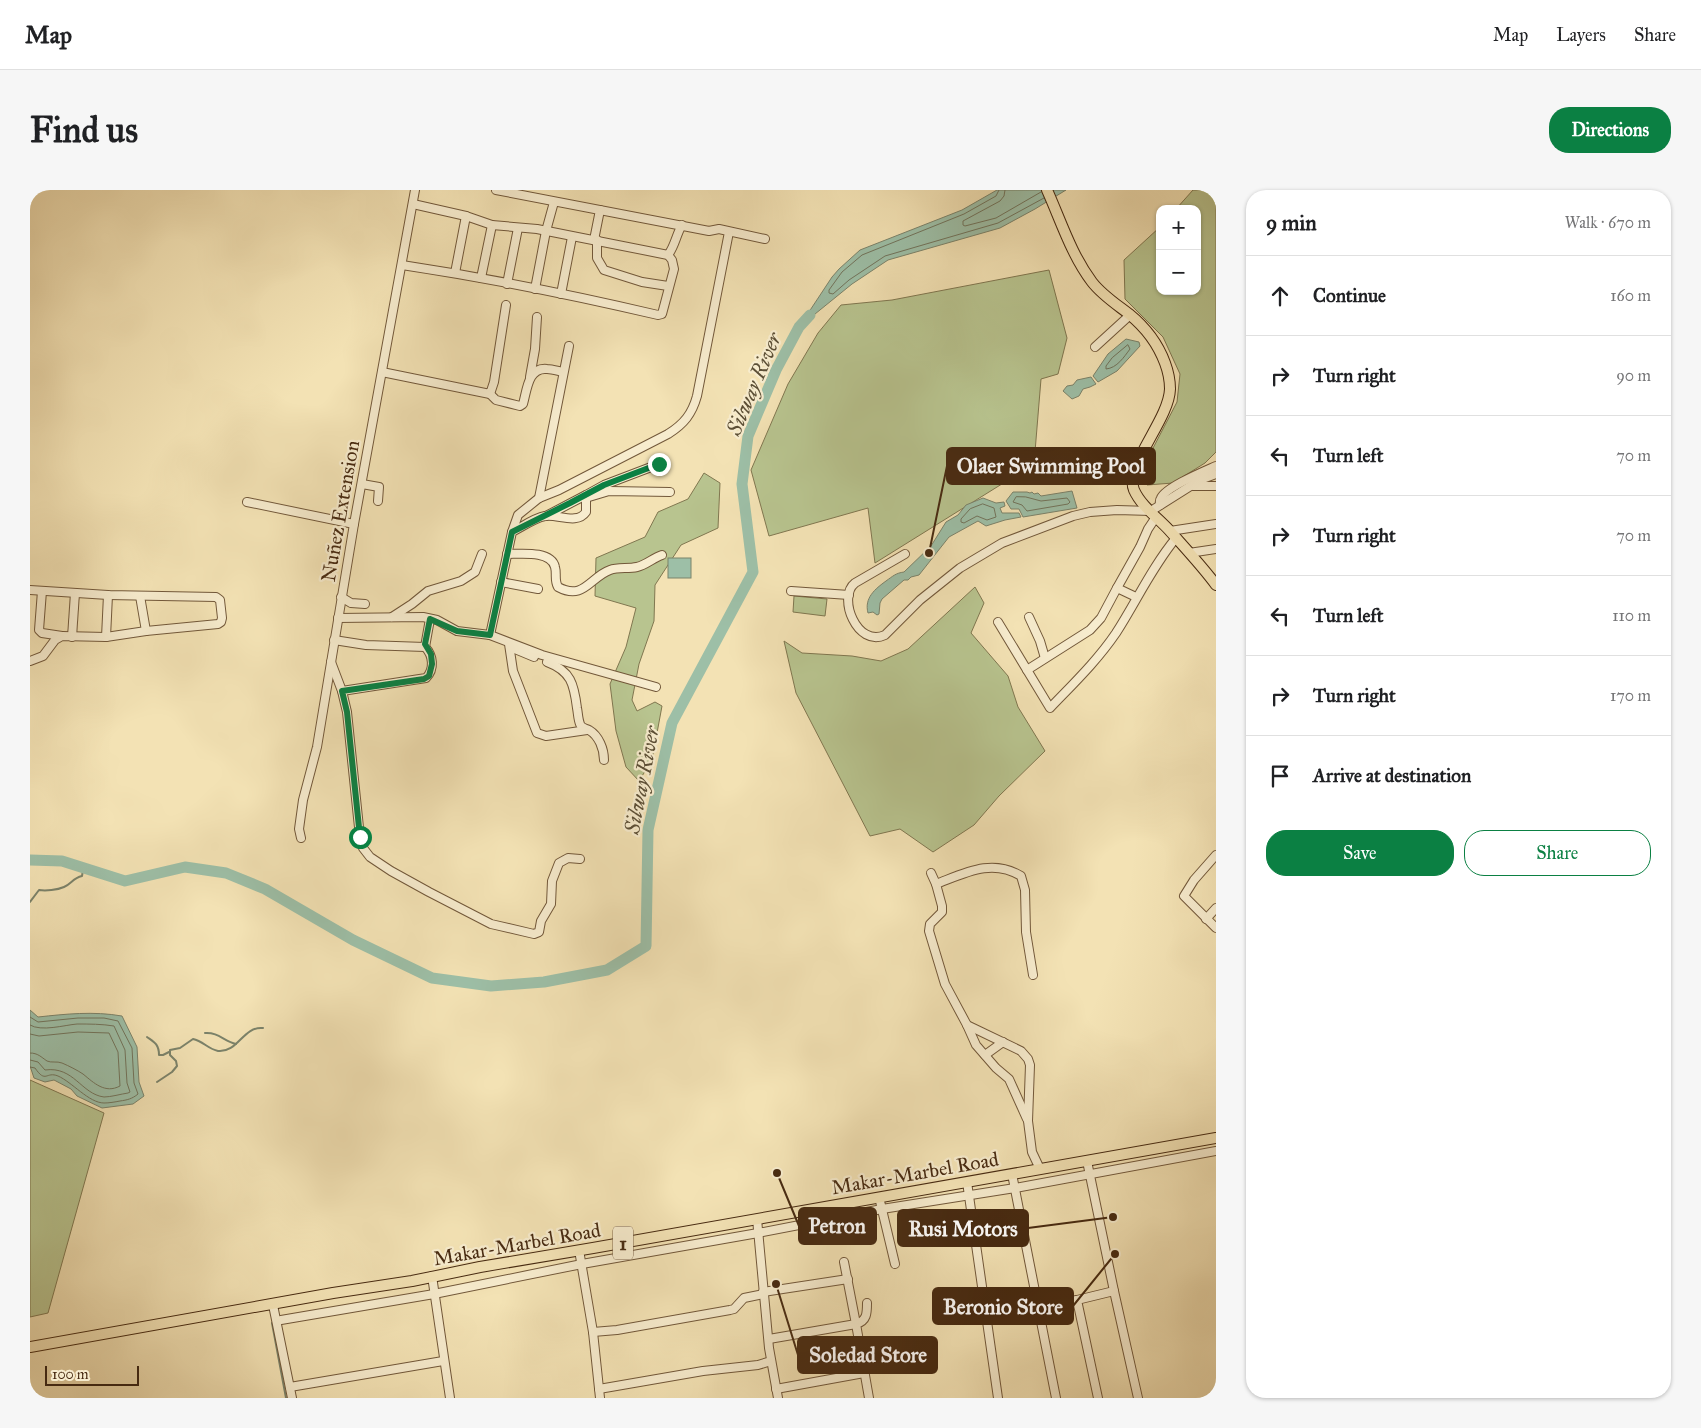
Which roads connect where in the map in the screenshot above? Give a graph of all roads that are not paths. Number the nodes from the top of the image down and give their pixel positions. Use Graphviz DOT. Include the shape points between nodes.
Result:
graph roads {
  1 [pos="415,190"];
  2 [pos="496,190"];
  3 [pos="1047,190"];
  4 [pos="554,202"];
  5 [pos="412,204"];
  6 [pos="600,210"];
  7 [pos="466,216"];
  8 [pos="492,225"];
  9 [pos="682,225"];
  10 [pos="518,228"];
  11 [pos="546,231"];
  12 [pos="729,232"];
  13 [pos="572,237"];
  14 [pos="765,239"];
  15 [pos="596,240"];
  16 [pos="668,255"];
  17 [pos="402,265"];
  18 [pos="455,273"];
  19 [pos="481,278"];
  20 [pos="507,284"];
  21 [pos="668,286"];
  22 [pos="535,289"];
  23 [pos="561,294"];
  24 [pos="506,305"];
  25 [pos="1130,315"];
  26 [pos="537,317"];
  27 [pos="569,346"];
  28 [pos="1095,347"];
  29 [pos="382,372"];
  30 [pos="563,372"];
  31 [pos="530,378"];
  32 [pos="490,394"];
  33 [pos="659,464"];
  34 [pos="1216,466"];
  35 [pos="1216,474"];
  36 [pos="362,484"];
  37 [pos="1193,486"];
  38 [pos="1216,486"];
  39 [pos="670,492"];
  40 [pos="587,496"];
  41 [pos="539,498"];
  42 [pos="378,501"];
  43 [pos="247,502"];
  44 [pos="1160,505"];
  45 [pos="1153,514"];
  46 [pos="546,516"];
  47 [pos="354,524"];
  48 [pos="1216,524"];
  49 [pos="512,532"];
  50 [pos="1173,535"];
  51 [pos="1216,549"];
  52 [pos="1189,553"];
  53 [pos="482,554"];
  54 [pos="506,554"];
  55 [pos="905,554"];
  56 [pos="662,555"];
  57 [pos="1213,576"];
  58 [pos="501,582"];
  59 [pos="1216,585"];
  60 [pos="1117,588"];
  61 [pos="538,589"];
  62 [pos="30,590"];
  63 [pos="42,591"];
  64 [pos="791,591"];
  65 [pos="75,593"];
  66 [pos="849,594"];
  67 [pos="108,595"];
  68 [pos="140,596"];
  69 [pos="341,597"];
  70 [pos="1136,597"];
  71 [pos="365,604"];
  72 [pos="1029,617"];
  73 [pos="338,618"];
  74 [pos="390,618"];
  75 [pos="430,619"];
  76 [pos="998,622"];
  77 [pos="146,631"];
  78 [pos="490,635"];
  79 [pos="62,636"];
  80 [pos="106,637"];
  81 [pos="72,638"];
  82 [pos="334,640"];
  83 [pos="509,644"];
  84 [pos="425,647"];
  85 [pos="1045,658"];
  86 [pos="331,661"];
  87 [pos="30,662"];
  88 [pos="1027,670"];
  89 [pos="656,687"];
  90 [pos="342,691"];
  91 [pos="587,730"];
  92 [pos="604,760"];
  93 [pos="301,838"];
  94 [pos="1216,855"];
  95 [pos="580,859"];
  96 [pos="931,873"];
  97 [pos="936,884"];
  98 [pos="1216,908"];
  99 [pos="1206,919"];
  100 [pos="1216,928"];
  101 [pos="1033,975"];
  102 [pos="967,1024"];
  103 [pos="1003,1042"];
  104 [pos="985,1055"];
  105 [pos="1028,1121"];
  106 [pos="1216,1138"];
  107 [pos="1216,1151"];
  108 [pos="1087,1161"];
  109 [pos="1040,1169"];
  110 [pos="1012,1174"];
  111 [pos="1090,1175"];
  112 [pos="966,1182"];
  113 [pos="1014,1188"];
  114 [pos="968,1195"];
  115 [pos="879,1197"];
  116 [pos="882,1209"];
  117 [pos="757,1219"];
  118 [pos="758,1233"];
  119 [pos="579,1250"];
  120 [pos="844,1262"];
  121 [pos="582,1264"];
  122 [pos="895,1264"];
  123 [pos="432,1276"];
  124 [pos="848,1279"];
  125 [pos="1114,1291"];
  126 [pos="764,1293"];
  127 [pos="434,1294"];
  128 [pos="1077,1300"];
  129 [pos="867,1303"];
  130 [pos="1058,1304"];
  131 [pos="273,1305"];
  132 [pos="281,1320"];
  133 [pos="856,1324"];
  134 [pos="593,1332"];
  135 [pos="769,1339"];
  136 [pos="30,1347"];
  137 [pos="443,1361"];
  138 [pos="771,1361"];
  139 [pos="864,1373"];
  140 [pos="290,1387"];
  141 [pos="599,1389"];
  142 [pos="776,1389"];
  143 [pos="292,1398"];
  144 [pos="450,1398"];
  145 [pos="600,1398"];
  146 [pos="778,1398"];
  147 [pos="868,1398"];
  148 [pos="998,1398"];
  149 [pos="1056,1398"];
  150 [pos="1098,1398"];
  151 [pos="1138,1398"];
  1 -- 5 [label="street, Nuñez Extension"];
  2 -- 4 [label="street"];
  3 -- 25 [label="main road" via="1087,275 1102,293"];
  4 -- 6 [label="street"];
  4 -- 11 [label="street"];
  5 -- 7 [label="street"];
  5 -- 17 [label="street, Nuñez Extension"];
  6 -- 9 [label="street"];
  6 -- 15 [label="street"];
  7 -- 8 [label="street"];
  7 -- 18 [label="street"];
  8 -- 10 [label="street"];
  8 -- 19 [label="street"];
  9 -- 12 [label="street"];
  9 -- 16 [label="street"];
  10 -- 11 [label="street"];
  10 -- 20 [label="street"];
  11 -- 13 [label="street"];
  11 -- 22 [label="street"];
  12 -- 14 [label="street"];
  12 -- 41 [label="street" via="690,415 668,434"];
  13 -- 15 [label="street"];
  13 -- 23 [label="street"];
  15 -- 16 [label="street"];
  15 -- 21 [label="street" via="597,258 604,270"];
  16 -- 21 [label="street" via="674,266"];
  17 -- 18 [label="street"];
  17 -- 29 [label="street, Nuñez Extension"];
  18 -- 19 [label="street"];
  19 -- 20 [label="street"];
  20 -- 22 [label="street"];
  21 -- 23 [label="street" via="664,311 660,315"];
  22 -- 23 [label="street"];
  24 -- 32 [label="street"];
  25 -- 28 [label="street"];
  25 -- 45 [label="main road" via="1157,346 1170,381 1169,397 1162,416 1132,478 1137,496"];
  26 -- 31 [label="street"];
  27 -- 30 [label="street"];
  29 -- 32 [label="street"];
  29 -- 36 [label="street, Nuñez Extension"];
  30 -- 31 [label="street" via="540,369"];
  30 -- 41 [label="street"];
  31 -- 32 [label="street" via="520,406 496,400"];
  33 -- 40 [label="street" via="604,485"];
  34 -- 44 [label="street" via="1164,493"];
  35 -- 37 [label="street"];
  36 -- 42 [label="street" via="379,487"];
  36 -- 47 [label="street, Nuñez Extension"];
  37 -- 38 [label="street"];
  37 -- 44 [label="street"];
  39 -- 40 [label="street" via="609,491"];
  40 -- 46 [label="street"];
  40 -- 46 [label="street" via="586,512 581,517"];
  41 -- 49 [label="street" via="518,516"];
  43 -- 47 [label="street"];
  44 -- 45 [label="street"];
  45 -- 50 [label="main road"];
  45 -- 60 [label="street" via="1140,547"];
  45 -- 66 [label="street" via="1117,510 1090,512 1002,543 960,568 880,637 868,636 859,630 851,615"];
  46 -- 49 [label="street"];
  47 -- 69 [label="street, Nuñez Extension"];
  48 -- 50 [label="street"];
  49 -- 54 [label="street"];
  50 -- 52 [label="main road"];
  50 -- 70 [label="street"];
  51 -- 52 [label="street"];
  52 -- 57 [label="main road"];
  53 -- 74 [label="street" via="475,572 461,581 428,591"];
  54 -- 56 [label="street" via="547,557 555,566 558,587 570,591 584,588 609,570 637,567"];
  54 -- 58 [label="street"];
  55 -- 66 [label="street" via="855,584"];
  57 -- 59 [label="main road"];
  58 -- 61 [label="street"];
  58 -- 78 [label="street"];
  60 -- 70 [label="street"];
  60 -- 85 [label="street" via="1095,626"];
  62 -- 63 [label="street"];
  63 -- 65 [label="street"];
  63 -- 79 [label="street" via="39,630"];
  64 -- 66 [label="street"];
  65 -- 67 [label="street"];
  65 -- 81 [label="street"];
  67 -- 68 [label="street"];
  67 -- 80 [label="street"];
  68 -- 77 [label="street"];
  68 -- 77 [label="street" via="216,597 220,600 222,618 219,624"];
  69 -- 71 [label="street" via="351,603"];
  69 -- 73 [label="street, Nuñez Extension"];
  70 -- 88 [label="street" via="1115,634 1056,702 1045,700"];
  72 -- 85 [label="street"];
  73 -- 74 [label="street"];
  73 -- 82 [label="street, Nuñez Extension"];
  74 -- 75 [label="street"];
  75 -- 78 [label="street" via="457,631"];
  75 -- 84 [label="street"];
  76 -- 88 [label="street"];
  77 -- 80 [label="street"];
  78 -- 83 [label="street"];
  79 -- 81 [label="street"];
  79 -- 87 [label="street" via="55,640 44,656"];
  80 -- 81 [label="street"];
  82 -- 84 [label="street" via="366,645"];
  82 -- 86 [label="street, Nuñez Extension"];
  83 -- 89 [label="street"];
  83 -- 91 [label="street" via="519,652 563,669 573,687 579,723"];
  83 -- 91 [label="street" via="513,671 537,734 546,736"];
  84 -- 90 [label="street" via="432,660 426,678"];
  85 -- 88 [label="street"];
  86 -- 90 [label="street"];
  86 -- 93 [label="street, Nuñez Extension" via="317,747 303,800"];
  90 -- 95 [label="street" via="360,837 370,856 391,871 491,924 534,934 539,932 551,904 552,881 559,862 568,858"];
  91 -- 92 [label="street" via="601,743"];
  94 -- 99 [label="street" via="1184,896"];
  96 -- 97 [label="street"];
  97 -- 101 [label="street" via="980,868 1000,867 1022,876"];
  97 -- 102 [label="street" via="942,912 930,924 929,931 945,984"];
  98 -- 99 [label="street"];
  99 -- 100 [label="street"];
  102 -- 103 [label="street"];
  102 -- 104 [label="street"];
  103 -- 104 [label="street"];
  103 -- 105 [label="street" via="1021,1051 1030,1065"];
  104 -- 105 [label="street" via="1008,1079"];
  105 -- 109 [label="street" via="1032,1152"];
  106 -- 108 [label="main road, Makar-Marbel Road / 1"];
  107 -- 111 [label="street"];
  108 -- 109 [label="main road, Makar-Marbel Road / 1"];
  108 -- 111 [label="street"];
  109 -- 110 [label="main road, Makar-Marbel Road / 1"];
  110 -- 112 [label="main road, Makar-Marbel Road / 1"];
  110 -- 113 [label="street"];
  111 -- 113 [label="street"];
  111 -- 125 [label="street"];
  112 -- 114 [label="street"];
  112 -- 115 [label="main road, Makar-Marbel Road / 1"];
  113 -- 114 [label="street"];
  113 -- 149 [label="street"];
  114 -- 116 [label="street"];
  114 -- 148 [label="street"];
  115 -- 116 [label="street"];
  115 -- 117 [label="main road, Makar-Marbel Road / 1"];
  116 -- 118 [label="street"];
  116 -- 122 [label="street"];
  117 -- 118 [label="street"];
  117 -- 119 [label="main road, Makar-Marbel Road / 1"];
  118 -- 121 [label="street"];
  118 -- 126 [label="street"];
  119 -- 121 [label="street"];
  119 -- 123 [label="main road, Makar-Marbel Road / 1"];
  120 -- 124 [label="street"];
  121 -- 127 [label="street"];
  121 -- 134 [label="street"];
  123 -- 127 [label="street"];
  123 -- 131 [label="main road, Makar-Marbel Road / 1"];
  124 -- 126 [label="street"];
  124 -- 133 [label="street"];
  125 -- 128 [label="street"];
  125 -- 151 [label="street"];
  126 -- 134 [label="street" via="744,1298 730,1310"];
  126 -- 135 [label="street"];
  127 -- 132 [label="street"];
  127 -- 137 [label="street"];
  128 -- 130 [label="street"];
  128 -- 150 [label="street"];
  129 -- 133 [label="street" via="866,1318"];
  131 -- 136 [label="main road, Makar-Marbel Road / 1"];
  131 -- 140 [label="street"];
  133 -- 135 [label="street"];
  133 -- 139 [label="street"];
  134 -- 141 [label="street"];
  135 -- 138 [label="street"];
  137 -- 140 [label="street"];
  137 -- 144 [label="street"];
  138 -- 141 [label="street"];
  138 -- 142 [label="street"];
  139 -- 142 [label="street"];
  139 -- 147 [label="street"];
  140 -- 143 [label="street"];
  141 -- 145 [label="street"];
  142 -- 146 [label="street"];
}
